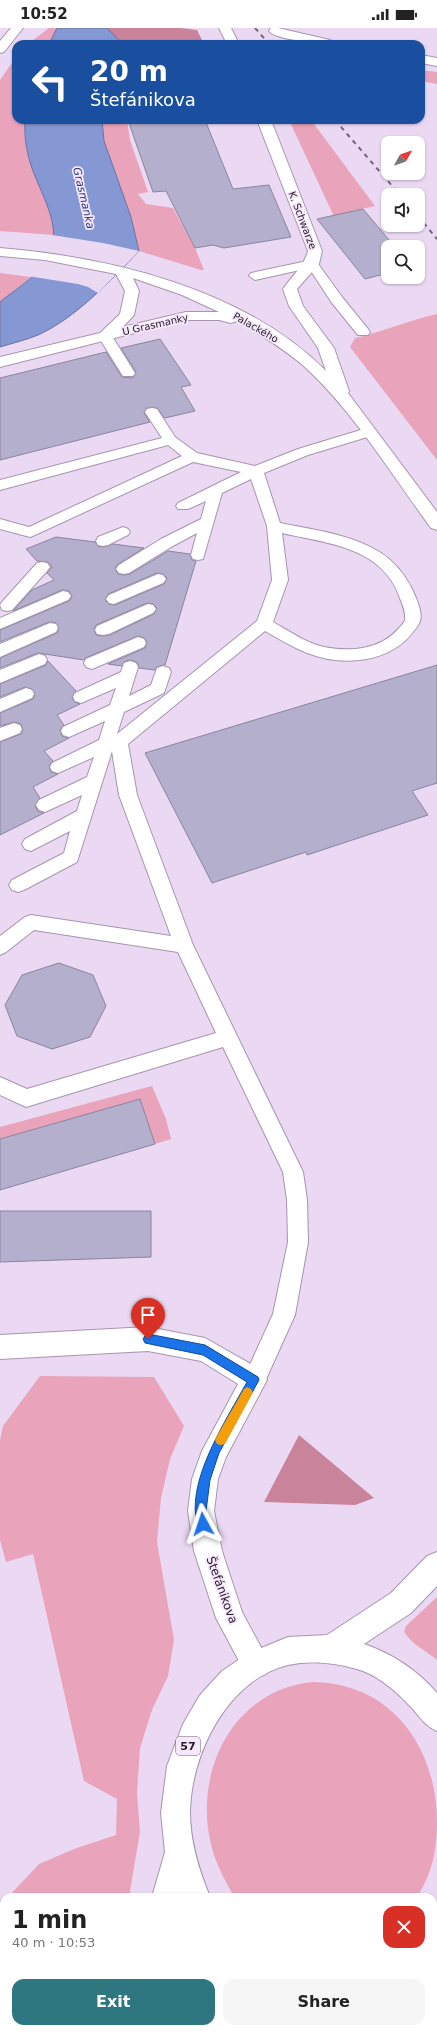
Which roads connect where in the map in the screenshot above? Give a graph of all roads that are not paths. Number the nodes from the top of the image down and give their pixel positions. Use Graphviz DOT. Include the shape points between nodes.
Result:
graph roads {
  1 [pos="17,28"];
  2 [pos="225,28"];
  3 [pos="275,31"];
  4 [pos="231,40"];
  5 [pos="313,40"];
  6 [pos="0,49"];
  7 [pos="425,60"];
  8 [pos="437,62"];
  9 [pos="266,124"];
  10 [pos="0,252"];
  11 [pos="312,264"];
  12 [pos="121,270"];
  13 [pos="255,276"];
  14 [pos="254,323"];
  15 [pos="363,332"];
  16 [pos="105,336"];
  17 [pos="0,362"];
  18 [pos="128,373"];
  19 [pos="344,398"];
  20 [pos="152,412"];
  21 [pos="369,432"];
  22 [pos="170,440"];
  23 [pos="192,457"];
  24 [pos="256,472"];
  25 [pos="0,485"];
  26 [pos="216,490"];
  27 [pos="183,506"];
  28 [pos="207,522"];
  29 [pos="0,524"];
  30 [pos="437,524"];
  31 [pos="274,526"];
  32 [pos="122,532"];
  33 [pos="103,541"];
  34 [pos="198,555"];
  35 [pos="42,567"];
  36 [pos="124,569"];
  37 [pos="158,579"];
  38 [pos="62,596"];
  39 [pos="114,599"];
  40 [pos="7,606"];
  41 [pos="149,608"];
  42 [pos="0,624"];
  43 [pos="264,624"];
  44 [pos="50,628"];
  45 [pos="103,630"];
  46 [pos="138,643"];
  47 [pos="0,651"];
  48 [pos="39,660"];
  49 [pos="92,663"];
  50 [pos="163,672"];
  51 [pos="0,677"];
  52 [pos="26,694"];
  53 [pos="81,697"];
  54 [pos="0,706"];
  55 [pos="117,708"];
  56 [pos="69,731"];
  57 [pos="107,743"];
  58 [pos="58,767"];
  59 [pos="95,781"];
  60 [pos="45,805"];
  61 [pos="83,816"];
  62 [pos="31,844"];
  63 [pos="18,885"];
  64 [pos="184,945"];
  65 [pos="0,947"];
  66 [pos="229,1037"];
  67 [pos="0,1086"];
  68 [pos="0,1347"];
  69 [pos="254,1380"];
  70 [pos="437,1566"];
  71 [pos="331,1649"];
  72 [pos="256,1664"];
  73 [pos="437,1717"];
  74 [pos="180,1853"];
  75 [pos="168,1893"];
  76 [pos="193,1893"];
  1 -- 6 [label="street"];
  2 -- 4 [label="street"];
  3 -- 5 [label="street"];
  7 -- 8 [label="street"];
  9 -- 11 [label="street, K. Schwarze" via="315,251"];
  10 -- 12 [label="street, Palackého" via="34,254"];
  11 -- 13 [label="lane"];
  11 -- 15 [label="lane"];
  11 -- 19 [label="street, K. Schwarze" via="290,288 296,306 326,348"];
  12 -- 14 [label="street, Palackého" via="166,284"];
  12 -- 16 [label="street, U Grasmanky" via="132,292 127,315"];
  14 -- 16 [label="street, U Grasmanky" via="219,316 186,316"];
  14 -- 19 [label="street, Palackého" via="287,345 319,372"];
  16 -- 17 [label="street, U Grasmanky"];
  16 -- 18 [label="lane"];
  19 -- 21 [label="street, Palackého"];
  20 -- 22 [label="lane"];
  21 -- 24 [label="lane" via="303,452"];
  21 -- 30 [label="street, Palackého"];
  22 -- 23 [label="lane"];
  22 -- 25 [label="lane"];
  23 -- 24 [label="lane"];
  23 -- 29 [label="lane" via="30,532"];
  24 -- 26 [label="lane"];
  24 -- 31 [label="lane"];
  26 -- 27 [label="lane"];
  26 -- 28 [label="lane"];
  28 -- 34 [label="lane"];
  28 -- 36 [label="lane" via="167,547"];
  31 -- 43 [label="lane" via="280,580"];
  31 -- 43 [label="lane" via="357,546 376,557 392,571 404,587 410,604 412,622 401,637 383,649 358,655 332,654 309,647"];
  32 -- 33 [label="lane"];
  35 -- 40 [label="lane"];
  37 -- 39 [label="lane"];
  38 -- 42 [label="lane"];
  41 -- 45 [label="lane"];
  43 -- 64 [label="lane" via="119,742 128,795"];
  44 -- 47 [label="lane"];
  46 -- 49 [label="lane"];
  48 -- 51 [label="lane"];
  50 -- 55 [label="lane" via="158,689"];
  52 -- 54 [label="lane"];
  53 -- 55 [label="lane" via="129,671"];
  55 -- 56 [label="lane"];
  55 -- 57 [label="lane"];
  57 -- 58 [label="lane"];
  57 -- 59 [label="lane"];
  59 -- 60 [label="lane"];
  59 -- 61 [label="lane"];
  61 -- 62 [label="lane"];
  61 -- 63 [label="lane" via="71,858"];
  64 -- 65 [label="lane" via="31,922"];
  64 -- 66 [label="lane"];
  66 -- 67 [label="lane" via="26,1098"];
  66 -- 69 [label="lane" via="292,1172 297,1200 298,1242 284,1316"];
  68 -- 69 [label="street" via="148,1339 205,1350"];
  69 -- 72 [label="street, Štefánikova" via="215,1451 205,1480 201,1511 208,1551 230,1618"];
  70 -- 71 [label="street" via="401,1603"];
  71 -- 72 [label="street, 57" via="292,1651"];
  71 -- 73 [label="street, 57" via="368,1659 386,1668 420,1696"];
  72 -- 74 [label="street, 57" via="238,1676 206,1709 185,1751 176,1801"];
  74 -- 75 [label="street, 57"];
  74 -- 76 [label="street, 57"];
}
